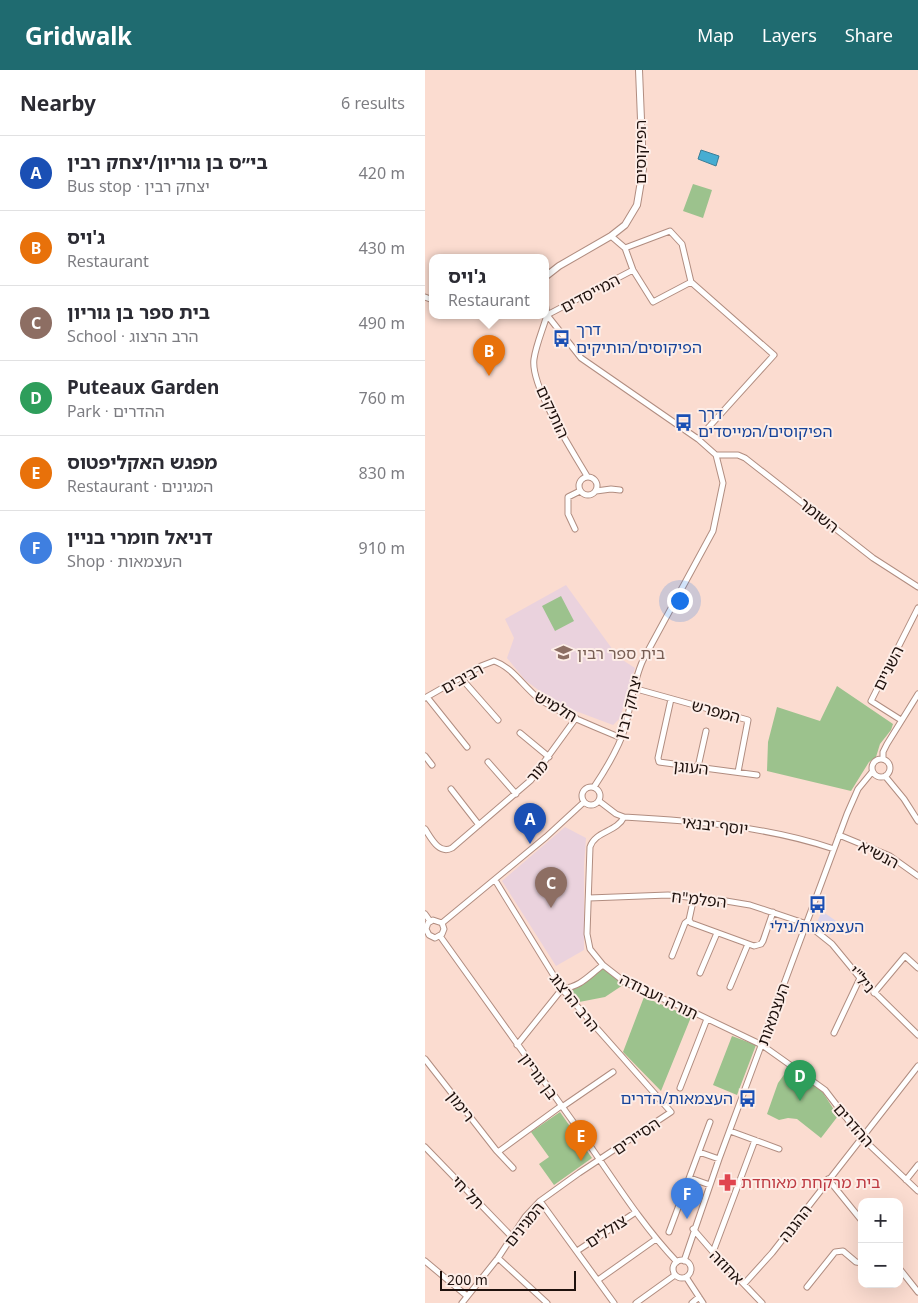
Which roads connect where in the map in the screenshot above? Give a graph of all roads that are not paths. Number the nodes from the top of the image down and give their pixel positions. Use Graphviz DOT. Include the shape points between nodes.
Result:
graph roads {
  1 [pos="639,70"];
  2 [pos="611,236"];
  3 [pos="625,248"];
  4 [pos="633,270"];
  5 [pos="549,274"];
  6 [pos="691,282"];
  7 [pos="549,314"];
  8 [pos="549,318"];
  9 [pos="546,319"];
  10 [pos="698,439"];
  11 [pos="716,455"];
  12 [pos="587,476"];
  13 [pos="620,490"];
  14 [pos="596,491"];
  15 [pos="580,492"];
  16 [pos="575,530"];
  17 [pos="918,587"];
  18 [pos="918,608"];
  19 [pos="499,662"];
  20 [pos="461,678"];
  21 [pos="633,688"];
  22 [pos="918,694"];
  23 [pos="426,697"];
  24 [pos="671,699"];
  25 [pos="576,718"];
  26 [pos="498,720"];
  27 [pos="901,720"];
  28 [pos="706,731"];
  29 [pos="520,733"];
  30 [pos="621,738"];
  31 [pos="467,747"];
  32 [pos="425,756"];
  33 [pos="549,757"];
  34 [pos="883,759"];
  35 [pos="488,762"];
  36 [pos="432,766"];
  37 [pos="698,767"];
  38 [pos="738,772"];
  39 [pos="872,772"];
  40 [pos="757,775"];
  41 [pos="885,776"];
  42 [pos="594,787"];
  43 [pos="451,789"];
  44 [pos="516,794"];
  45 [pos="599,801"];
  46 [pos="584,802"];
  47 [pos="624,818"];
  48 [pos="918,822"];
  49 [pos="479,825"];
  50 [pos="425,829"];
  51 [pos="839,835"];
  52 [pos="834,849"];
  53 [pos="918,876"];
  54 [pos="495,880"];
  55 [pos="589,898"];
  56 [pos="695,898"];
  57 [pos="773,912"];
  58 [pos="425,914"];
  59 [pos="689,920"];
  60 [pos="431,921"];
  61 [pos="442,923"];
  62 [pos="807,924"];
  63 [pos="717,933"];
  64 [pos="427,936"];
  65 [pos="439,936"];
  66 [pos="748,944"];
  67 [pos="672,956"];
  68 [pos="603,965"];
  69 [pos="918,968"];
  70 [pos="700,973"];
  71 [pos="860,978"];
  72 [pos="730,986"];
  73 [pos="562,989"];
  74 [pos="875,993"];
  75 [pos="707,1018"];
  76 [pos="834,1033"];
  77 [pos="918,1035"];
  78 [pos="517,1045"];
  79 [pos="762,1045"];
  80 [pos="425,1059"];
  81 [pos="918,1066"];
  82 [pos="613,1072"];
  83 [pos="680,1088"];
  84 [pos="562,1106"];
  85 [pos="671,1112"];
  86 [pos="710,1122"];
  87 [pos="730,1132"];
  88 [pos="861,1137"];
  89 [pos="755,1140"];
  90 [pos="425,1147"];
  91 [pos="779,1149"];
  92 [pos="498,1152"];
  93 [pos="699,1152"];
  94 [pos="719,1159"];
  95 [pos="600,1160"];
  96 [pos="918,1165"];
  97 [pos="513,1168"];
  98 [pos="690,1178"];
  99 [pos="829,1179"];
  100 [pos="906,1180"];
  101 [pos="710,1186"];
  102 [pos="918,1192"];
  103 [pos="540,1201"];
  104 [pos="635,1212"];
  105 [pos="858,1216"];
  106 [pos="693,1229"];
  107 [pos="669,1232"];
  108 [pos="511,1236"];
  109 [pos="656,1239"];
  110 [pos="577,1251"];
  111 [pos="713,1252"];
  112 [pos="498,1258"];
  113 [pos="425,1261"];
  114 [pos="684,1261"];
  115 [pos="677,1262"];
  116 [pos="858,1262"];
  117 [pos="903,1273"];
  118 [pos="675,1274"];
  119 [pos="686,1277"];
  120 [pos="598,1280"];
  121 [pos="744,1284"];
  122 [pos="807,1287"];
  123 [pos="918,1292"];
  124 [pos="467,1296"];
  125 [pos="699,1297"];
  126 [pos="462,1303"];
  127 [pos="547,1303"];
  128 [pos="614,1303"];
  129 [pos="636,1303"];
  130 [pos="692,1303"];
  131 [pos="703,1303"];
  132 [pos="763,1303"];
  1 -- 2 [label="main road, הפיקוסים" via="643,169 640,188 637,205 625,225"];
  2 -- 3 [label="street"];
  2 -- 5 [label="main road, הפיקוסים"];
  3 -- 4 [label="street"];
  3 -- 6 [label="street" via="670,231 682,244"];
  4 -- 6 [label="street" via="653,302"];
  4 -- 7 [label="street, המייסדים"];
  6 -- 10 [label="street" via="774,355"];
  8 -- 10 [label="street" via="581,358"];
  9 -- 12 [label="street, הותיקים" via="533,360 539,387"];
  10 -- 11 [label="street"];
  11 -- 17 [label="street, השומר" via="745,458 873,558"];
  11 -- 21 [label="street, יצחק רבין" via="723,483 713,531 643,660"];
  12 -- 14 [label="street" via="595,480"];
  12 -- 15 [label="street" via="579,483"];
  13 -- 14 [label="street"];
  14 -- 15 [label="street" via="588,495"];
  15 -- 16 [label="street" via="568,497 568,514"];
  18 -- 27 [label="street, השניים" via="871,702"];
  19 -- 20 [label="street, רביבים" via="490,662"];
  19 -- 25 [label="street, חלמיש" via="538,698"];
  20 -- 23 [label="street, רביבים"];
  20 -- 26 [label="street"];
  21 -- 24 [label="street, המפרש"];
  21 -- 30 [label="street, יצחק רבין"];
  22 -- 27 [label="street"];
  23 -- 31 [label="street"];
  24 -- 37 [label="street, העוגן" via="657,758 659,762"];
  24 -- 38 [label="street, המפרש" via="748,720"];
  25 -- 30 [label="street, חלמיש"];
  25 -- 33 [label="street, מור"];
  27 -- 34 [label="street" via="884,749"];
  28 -- 37 [label="street"];
  29 -- 33 [label="street"];
  30 -- 42 [label="street, יצחק רבין"];
  32 -- 36 [label="street"];
  33 -- 44 [label="street, מור"];
  34 -- 39 [label="street" via="874,761"];
  34 -- 41 [label="street" via="890,767"];
  35 -- 44 [label="street"];
  37 -- 38 [label="street, העוגן"];
  38 -- 40 [label="street, העוגן"];
  39 -- 41 [label="street" via="879,778"];
  39 -- 51 [label="street, העצמאות" via="855,795"];
  41 -- 48 [label="street"];
  42 -- 45 [label="street" via="600,793"];
  42 -- 46 [label="street" via="583,792"];
  43 -- 49 [label="street"];
  44 -- 49 [label="street, מור"];
  45 -- 46 [label="street" via="592,806"];
  45 -- 47 [label="street"];
  46 -- 54 [label="street"];
  47 -- 52 [label="street, יוסף יבנאי" via="707,822 803,838"];
  47 -- 55 [label="street, תורה ועבודה" via="619,825 591,842"];
  49 -- 50 [label="street, מור" via="447,851 442,850"];
  51 -- 52 [label="street, העצמאות"];
  51 -- 53 [label="street, הנשיא" via="890,856"];
  52 -- 62 [label="street, העצמאות"];
  54 -- 61 [label="street"];
  54 -- 73 [label="street, הרב הרצוג"];
  55 -- 56 [label="street, הפלמ\"ח" via="636,895"];
  55 -- 68 [label="street, תורה ועבודה" via="588,942"];
  56 -- 57 [label="street, הפלמ\"ח" via="749,905"];
  56 -- 59 [label="street"];
  57 -- 62 [label="street, הפלמ\"ח"];
  57 -- 66 [label="street" via="761,944"];
  58 -- 60 [label="street"];
  59 -- 63 [label="street"];
  59 -- 67 [label="street"];
  60 -- 61 [label="street"];
  60 -- 64 [label="street" via="427,926"];
  61 -- 65 [label="street" via="444,928"];
  62 -- 71 [label="street, ניל\"י" via="832,944"];
  62 -- 79 [label="street, העצמאות"];
  63 -- 66 [label="street"];
  63 -- 70 [label="street"];
  64 -- 65 [label="street"];
  65 -- 78 [label="street, בן גוריון"];
  66 -- 72 [label="street"];
  68 -- 73 [label="street" via="581,983"];
  68 -- 75 [label="street, תורה ועבודה" via="626,983"];
  69 -- 74 [label="street" via="905,956"];
  71 -- 74 [label="street, ניל\"י"];
  71 -- 76 [label="street"];
  73 -- 78 [label="street"];
  73 -- 85 [label="street, הרב הרצוג"];
  74 -- 77 [label="street, ניל\"י"];
  75 -- 79 [label="street, תורה ועבודה"];
  75 -- 83 [label="street"];
  78 -- 84 [label="street, בן גוריון"];
  79 -- 87 [label="street, העצמאות"];
  79 -- 88 [label="street, ההדרים" via="825,1090"];
  80 -- 92 [label="street, רימון"];
  81 -- 88 [label="street, ההגנה"];
  82 -- 84 [label="street"];
  84 -- 92 [label="street"];
  84 -- 95 [label="street, בן גוריון"];
  85 -- 95 [label="street, הסיירים"];
  86 -- 93 [label="street"];
  87 -- 89 [label="street"];
  87 -- 94 [label="street, העצמאות"];
  88 -- 99 [label="street, ההגנה"];
  88 -- 100 [label="street, ההדרים"];
  89 -- 91 [label="street"];
  89 -- 111 [label="street"];
  90 -- 108 [label="street, תל חי"];
  92 -- 97 [label="street, רימון"];
  93 -- 94 [label="street"];
  93 -- 98 [label="street"];
  94 -- 101 [label="street, העצמאות"];
  95 -- 103 [label="street, המגינים"];
  95 -- 104 [label="street, בן גוריון"];
  96 -- 100 [label="street"];
  98 -- 101 [label="street"];
  98 -- 107 [label="street"];
  99 -- 105 [label="street"];
  99 -- 121 [label="street, ההגנה"];
  100 -- 102 [label="street, ההדרים"];
  101 -- 106 [label="street, העצמאות"];
  103 -- 108 [label="street, המגינים"];
  103 -- 110 [label="street"];
  104 -- 109 [label="street, בן גוריון"];
  104 -- 110 [label="street, צוללים"];
  106 -- 111 [label="street, אחוזה"];
  106 -- 114 [label="street, העצמאות"];
  108 -- 112 [label="street, המגינים"];
  109 -- 115 [label="street, בן גוריון"];
  109 -- 120 [label="street"];
  110 -- 120 [label="street"];
  111 -- 121 [label="street, אחוזה"];
  112 -- 124 [label="street, המגינים"];
  112 -- 127 [label="street"];
  113 -- 124 [label="street"];
  114 -- 115 [label="street"];
  114 -- 119 [label="street" via="691,1270"];
  115 -- 118 [label="street" via="673,1268"];
  116 -- 122 [label="street" via="843,1252 835,1252"];
  117 -- 123 [label="street"];
  118 -- 119 [label="street"];
  118 -- 129 [label="street"];
  119 -- 125 [label="street"];
  120 -- 128 [label="street"];
  121 -- 132 [label="street, אחוזה"];
  124 -- 126 [label="street, המגינים"];
  125 -- 130 [label="street"];
  125 -- 131 [label="street"];
}
